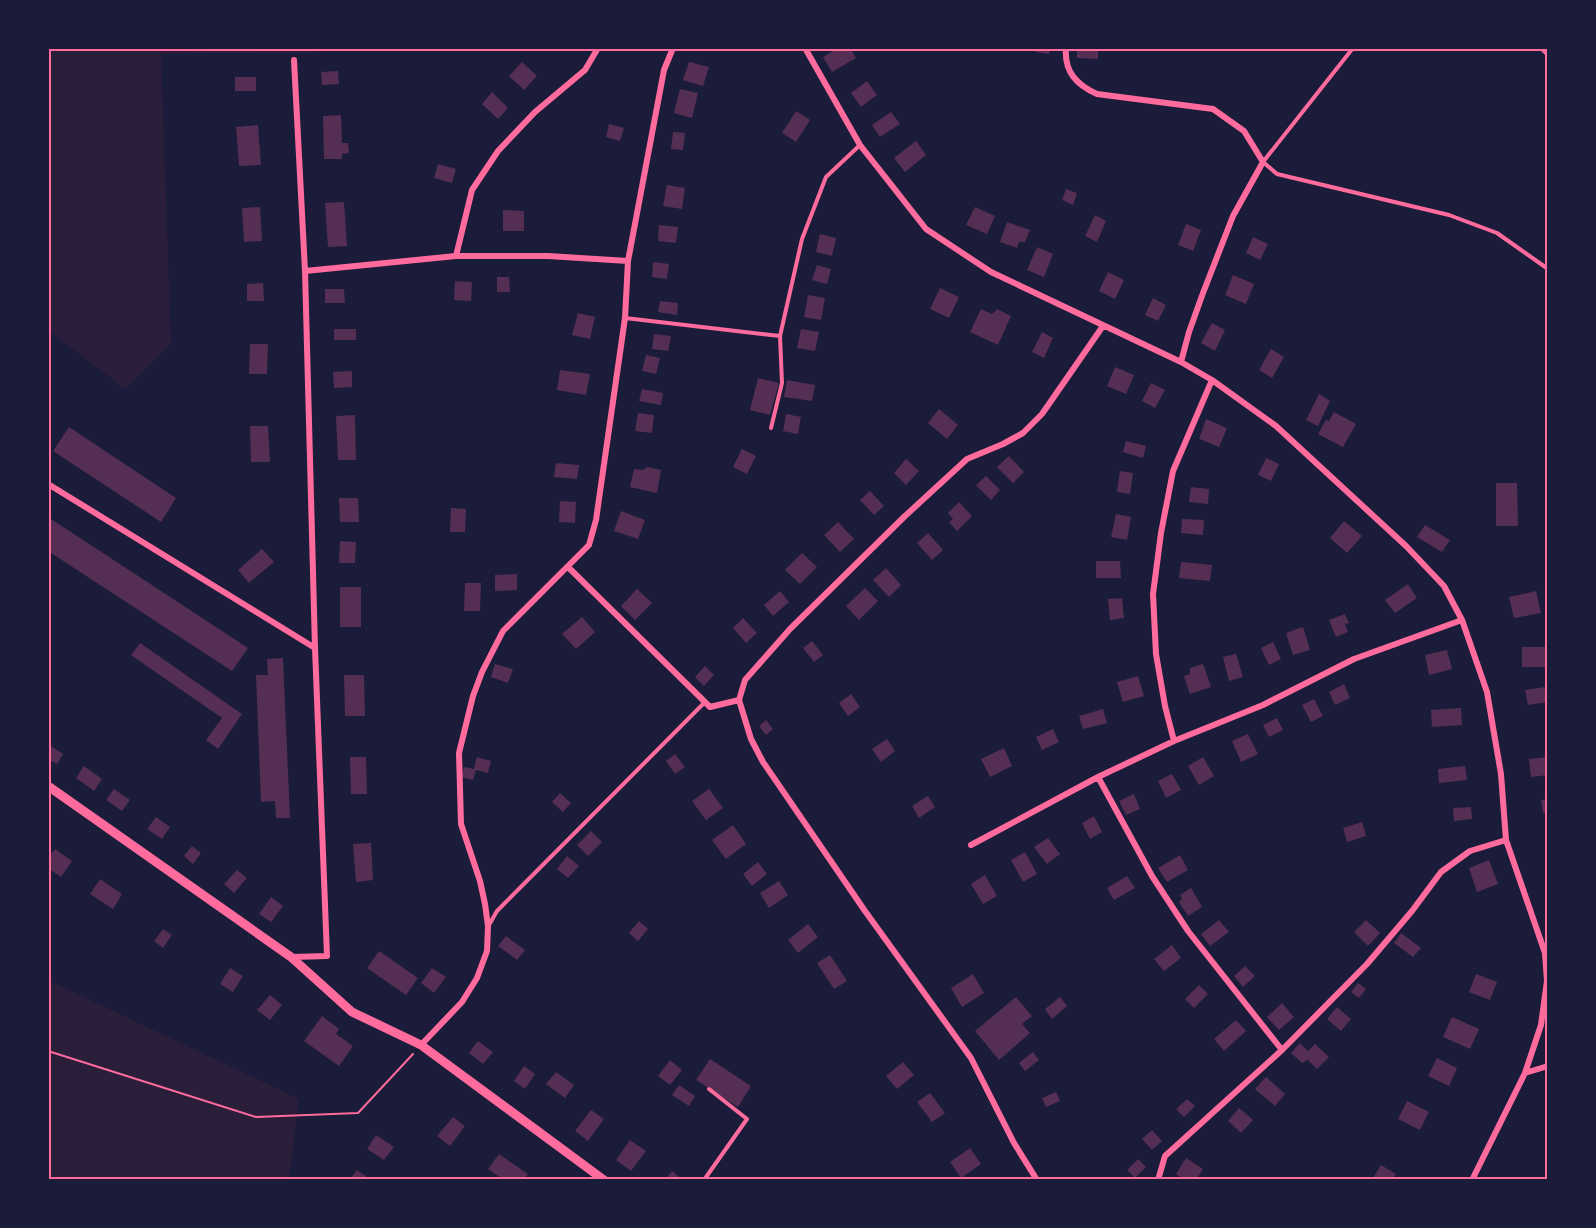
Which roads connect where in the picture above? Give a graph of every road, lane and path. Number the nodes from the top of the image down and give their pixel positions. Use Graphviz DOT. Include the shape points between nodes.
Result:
graph roads {
  1 [pos="598,48"];
  2 [pos="673,48"];
  3 [pos="805,48"];
  4 [pos="1066,48"];
  5 [pos="1353,48"];
  6 [pos="1541,48"];
  7 [pos="1548,55"];
  8 [pos="294,60"];
  9 [pos="860,145"];
  10 [pos="1263,162"];
  11 [pos="456,256"];
  12 [pos="628,261"];
  13 [pos="1548,269"];
  14 [pos="305,271"];
  15 [pos="625,318"];
  16 [pos="1103,326"];
  17 [pos="780,336"];
  18 [pos="1181,362"];
  19 [pos="1212,380"];
  20 [pos="771,428"];
  21 [pos="48,484"];
  22 [pos="568,567"];
  23 [pos="1462,620"];
  24 [pos="315,648"];
  25 [pos="739,700"];
  26 [pos="705,702"];
  27 [pos="1174,741"];
  28 [pos="1098,777"];
  29 [pos="48,786"];
  30 [pos="1506,840"];
  31 [pos="971,845"];
  32 [pos="488,926"];
  33 [pos="291,957"];
  34 [pos="421,1045"];
  35 [pos="1281,1050"];
  36 [pos="48,1051"];
  37 [pos="1548,1066"];
  38 [pos="1525,1073"];
  39 [pos="709,1089"];
  40 [pos="604,1180"];
  41 [pos="704,1180"];
  42 [pos="1036,1180"];
  43 [pos="1158,1180"];
  44 [pos="1472,1180"];
  1 -- 11 [label="street" via="585,70 535,112 498,151 472,190"];
  2 -- 12 [label="street" via="664,70"];
  3 -- 9 [label="street"];
  4 -- 10 [label="street" via="1072,77 1081,87 1097,94 1213,109 1244,131"];
  5 -- 10 [label="lane"];
  6 -- 7 [label="lane"];
  8 -- 14 [label="street"];
  9 -- 16 [label="street" via="926,229 991,272"];
  9 -- 17 [label="lane" via="826,177 802,239"];
  10 -- 13 [label="lane" via="1277,174 1449,215 1497,233"];
  10 -- 18 [label="street" via="1233,216"];
  11 -- 12 [label="street"];
  11 -- 14 [label="street"];
  12 -- 15 [label="street"];
  14 -- 24 [label="street"];
  15 -- 17 [label="lane"];
  15 -- 22 [label="street" via="596,520 589,545"];
  16 -- 18 [label="street"];
  16 -- 25 [label="street" via="1042,414 1023,433 967,459 904,517 790,629 745,680"];
  17 -- 20 [label="lane" via="782,383"];
  18 -- 19 [label="street"];
  19 -- 23 [label="street" via="1276,426 1406,546 1444,586"];
  19 -- 27 [label="street" via="1173,471 1153,594 1156,654"];
  21 -- 24 [label="street"];
  22 -- 26 [label="street"];
  22 -- 32 [label="street" via="503,631 482,672 459,753 461,824 480,881"];
  23 -- 27 [label="street" via="1354,659 1263,705"];
  23 -- 30 [label="street" via="1487,692 1501,774"];
  24 -- 33 [label="street" via="327,956"];
  25 -- 26 [label="street" via="710,707"];
  25 -- 42 [label="street" via="763,762 971,1058"];
  26 -- 32 [label="lane" via="497,911"];
  27 -- 28 [label="street"];
  28 -- 31 [label="street"];
  28 -- 35 [label="street" via="1152,876 1188,931"];
  29 -- 33 [label="street"];
  30 -- 35 [label="street" via="1470,851 1442,872 1367,964"];
  30 -- 38 [label="street" via="1545,953 1547,981 1541,1025"];
  32 -- 34 [label="street" via="488,951 477,978 462,1002"];
  33 -- 34 [label="street" via="352,1012"];
  34 -- 36 [label="path" via="358,1113 256,1117"];
  34 -- 40 [label="street"];
  35 -- 43 [label="street" via="1165,1156"];
  37 -- 38 [label="street"];
  38 -- 44 [label="street"];
  39 -- 41 [label="lane" via="747,1119"];
}
